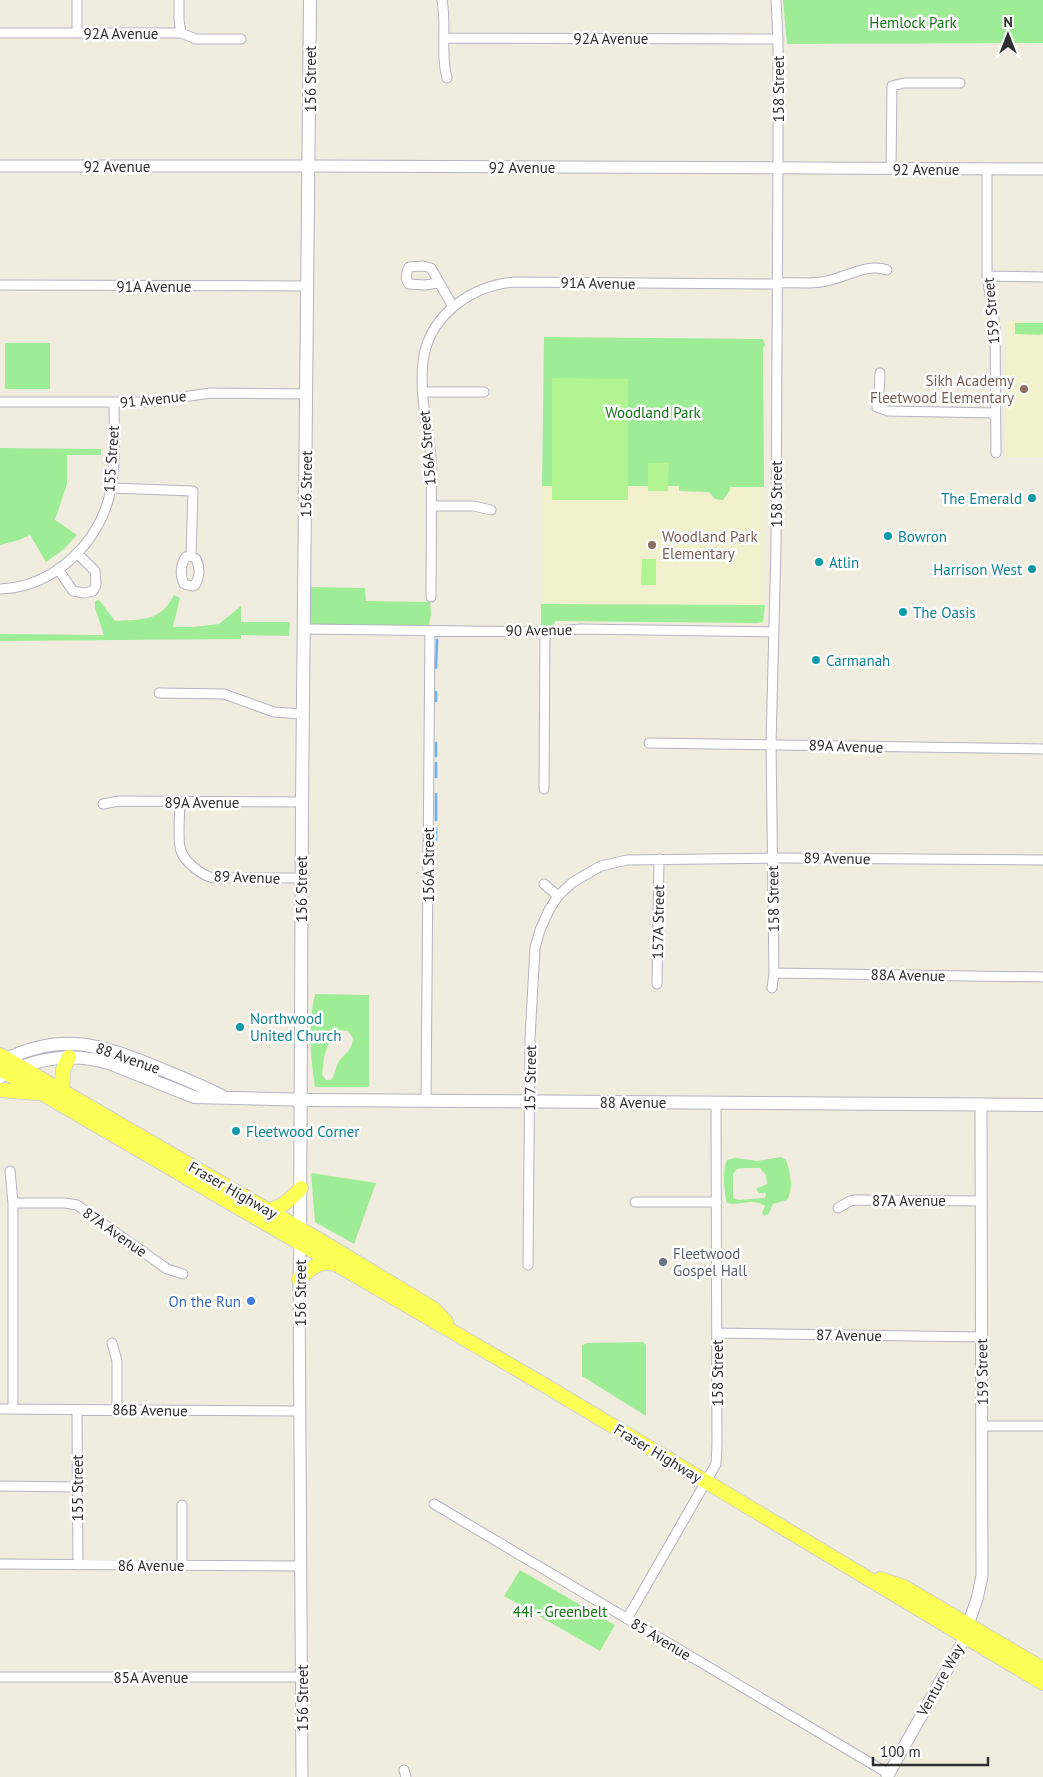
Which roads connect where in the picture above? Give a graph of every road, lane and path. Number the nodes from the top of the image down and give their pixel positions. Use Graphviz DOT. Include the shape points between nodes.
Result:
graph roads {
  1 [pos="77,0"];
  2 [pos="179,0"];
  3 [pos="310,0"];
  4 [pos="442,0"];
  5 [pos="776,0"];
  6 [pos="0,33"];
  7 [pos="76,33"];
  8 [pos="181,33"];
  9 [pos="444,38"];
  10 [pos="240,39"];
  11 [pos="778,39"];
  12 [pos="448,78"];
  13 [pos="960,83"];
  14 [pos="0,166"];
  15 [pos="309,166"];
  16 [pos="778,168"];
  17 [pos="891,169"];
  18 [pos="987,169"];
  19 [pos="1043,169"];
  20 [pos="887,270"];
  21 [pos="987,276"];
  22 [pos="1043,277"];
  23 [pos="438,282"];
  24 [pos="777,283"];
  25 [pos="0,285"];
  26 [pos="308,286"];
  27 [pos="453,307"];
  28 [pos="880,373"];
  29 [pos="423,392"];
  30 [pos="484,392"];
  31 [pos="307,394"];
  32 [pos="0,402"];
  33 [pos="114,403"];
  34 [pos="995,413"];
  35 [pos="996,453"];
  36 [pos="111,488"];
  37 [pos="432,506"];
  38 [pos="491,510"];
  39 [pos="78,554"];
  40 [pos="191,556"];
  41 [pos="58,569"];
  42 [pos="0,589"];
  43 [pos="431,598"];
  44 [pos="304,629"];
  45 [pos="430,630"];
  46 [pos="545,632"];
  47 [pos="774,632"];
  48 [pos="159,693"];
  49 [pos="304,714"];
  50 [pos="649,743"];
  51 [pos="771,744"];
  52 [pos="1043,749"];
  53 [pos="544,789"];
  54 [pos="180,802"];
  55 [pos="302,802"];
  56 [pos="103,804"];
  57 [pos="772,858"];
  58 [pos="659,859"];
  59 [pos="1043,860"];
  60 [pos="602,866"];
  61 [pos="301,878"];
  62 [pos="544,884"];
  63 [pos="558,896"];
  64 [pos="774,973"];
  65 [pos="1043,977"];
  66 [pos="657,984"];
  67 [pos="772,988"];
  68 [pos="69,1057"];
  69 [pos="3,1066"];
  70 [pos="21,1066"];
  71 [pos="0,1090"];
  72 [pos="62,1090"];
  73 [pos="43,1094"];
  74 [pos="224,1097"];
  75 [pos="300,1100"];
  76 [pos="426,1100"];
  77 [pos="530,1101"];
  78 [pos="716,1102"];
  79 [pos="980,1104"];
  80 [pos="1043,1105"];
  81 [pos="10,1171"];
  82 [pos="301,1188"];
  83 [pos="982,1201"];
  84 [pos="634,1202"];
  85 [pos="716,1202"];
  86 [pos="13,1203"];
  87 [pos="838,1208"];
  88 [pos="267,1210"];
  89 [pos="300,1236"];
  90 [pos="339,1265"];
  91 [pos="528,1265"];
  92 [pos="184,1274"];
  93 [pos="299,1279"];
  94 [pos="717,1333"];
  95 [pos="459,1335"];
  96 [pos="981,1337"];
  97 [pos="112,1343"];
  98 [pos="0,1409"];
  99 [pos="13,1409"];
  100 [pos="118,1409"];
  101 [pos="77,1411"];
  102 [pos="300,1411"];
  103 [pos="982,1426"];
  104 [pos="1043,1426"];
  105 [pos="706,1483"];
  106 [pos="0,1486"];
  107 [pos="77,1487"];
  108 [pos="434,1504"];
  109 [pos="182,1505"];
  110 [pos="0,1564"];
  111 [pos="78,1564"];
  112 [pos="182,1565"];
  113 [pos="301,1566"];
  114 [pos="627,1619"];
  115 [pos="966,1631"];
  116 [pos="1043,1669"];
  117 [pos="0,1677"];
  118 [pos="301,1678"];
  119 [pos="1043,1683"];
  120 [pos="888,1776"];
  121 [pos="302,1777"];
  1 -- 7 [label="street"];
  2 -- 8 [label="street"];
  3 -- 15 [label="main road, 156 Street"];
  4 -- 9 [label="street"];
  5 -- 11 [label="street, 158 Street"];
  6 -- 7 [label="street, 92A Avenue"];
  7 -- 8 [label="street, 92A Avenue"];
  8 -- 10 [label="street, 92A Avenue" via="196,39"];
  9 -- 11 [label="street, 92A Avenue"];
  9 -- 12 [label="street" via="443,62"];
  11 -- 16 [label="street, 158 Street"];
  13 -- 17 [label="street" via="892,86"];
  14 -- 15 [label="street, 92 Avenue"];
  15 -- 16 [label="street, 92 Avenue"];
  15 -- 26 [label="main road, 156 Street"];
  16 -- 17 [label="street, 92 Avenue"];
  16 -- 24 [label="street, 158 Street"];
  17 -- 18 [label="street, 92 Avenue"];
  18 -- 19 [label="street, 92 Avenue"];
  18 -- 21 [label="street, 159 Street"];
  20 -- 24 [label="street, 91A Avenue" via="868,269 821,282"];
  21 -- 22 [label="street"];
  21 -- 34 [label="street, 159 Street" via="995,326"];
  23 -- 27 [label="street"];
  24 -- 27 [label="street, 91A Avenue" via="515,282 484,288"];
  24 -- 47 [label="street, 158 Street"];
  25 -- 26 [label="street, 91A Avenue"];
  26 -- 31 [label="main road, 156 Street"];
  27 -- 29 [label="street, 156A Street" via="428,344 423,361"];
  28 -- 34 [label="street" via="877,407 882,410"];
  29 -- 30 [label="street"];
  29 -- 37 [label="street, 156A Street" via="431,452"];
  31 -- 33 [label="street, 91 Avenue" via="211,393 163,401"];
  31 -- 44 [label="main road, 156 Street"];
  32 -- 33 [label="street, 91 Avenue"];
  33 -- 36 [label="street, 155 Street"];
  34 -- 35 [label="street, 159 Street"];
  36 -- 39 [label="street, 155 Street" via="93,534"];
  36 -- 40 [label="street" via="192,491"];
  37 -- 38 [label="street" via="474,506"];
  37 -- 43 [label="street, 156A Street"];
  39 -- 41 [label="street, 155 Street"];
  39 -- 41 [label="street" via="95,571 96,585 92,591 73,591"];
  41 -- 42 [label="street" via="36,581"];
  44 -- 45 [label="street, 90 Avenue"];
  44 -- 49 [label="main road, 156 Street"];
  45 -- 46 [label="street, 90 Avenue"];
  45 -- 76 [label="street, 156A Street"];
  46 -- 47 [label="street, 90 Avenue" via="581,629"];
  46 -- 53 [label="street"];
  47 -- 51 [label="street, 158 Street"];
  48 -- 49 [label="street" via="224,694 274,712"];
  49 -- 55 [label="main road, 156 Street"];
  50 -- 51 [label="street, 89A Avenue"];
  51 -- 52 [label="street, 89A Avenue"];
  51 -- 57 [label="street, 158 Street"];
  54 -- 55 [label="street, 89A Avenue"];
  54 -- 56 [label="street, 89A Avenue" via="118,801"];
  54 -- 61 [label="street, 89 Avenue" via="180,850 205,876"];
  55 -- 61 [label="main road, 156 Street"];
  57 -- 58 [label="street, 89 Avenue"];
  57 -- 59 [label="street, 89 Avenue"];
  57 -- 64 [label="street, 158 Street"];
  58 -- 60 [label="street, 89 Avenue" via="619,860"];
  58 -- 66 [label="street, 157A Street"];
  60 -- 63 [label="street, 157 Street" via="579,878"];
  61 -- 75 [label="main road, 156 Street"];
  62 -- 63 [label="street"];
  63 -- 77 [label="street, 157 Street" via="542,924 535,948"];
  64 -- 65 [label="street, 88A Avenue"];
  64 -- 67 [label="street, 158 Street"];
  68 -- 70 [label="main road, 88 Avenue"];
  68 -- 72 [label="main road" via="63,1070"];
  68 -- 74 [label="main road, 88 Avenue" via="109,1063 194,1097"];
  69 -- 70 [label="main road, Fraser Highway"];
  69 -- 73 [label="main road, Fraser Highway"];
  69 -- 74 [label="main road, 88 Avenue" via="28,1050 47,1045 98,1046"];
  70 -- 72 [label="main road, Fraser Highway"];
  71 -- 73 [label="main road"];
  72 -- 88 [label="main road, Fraser Highway"];
  73 -- 89 [label="main road, Fraser Highway"];
  74 -- 75 [label="main road, 88 Avenue"];
  75 -- 76 [label="main road, 88 Avenue"];
  75 -- 82 [label="main road, 156 Street"];
  76 -- 77 [label="main road, 88 Avenue"];
  77 -- 78 [label="main road, 88 Avenue"];
  77 -- 91 [label="street, 157 Street"];
  78 -- 79 [label="main road, 88 Avenue"];
  78 -- 85 [label="street, 158 Street"];
  79 -- 80 [label="main road, 88 Avenue"];
  79 -- 83 [label="street, 159 Street"];
  81 -- 86 [label="street"];
  82 -- 88 [label="main road" via="285,1203"];
  82 -- 89 [label="main road, 156 Street"];
  83 -- 87 [label="street, 87A Avenue" via="855,1200"];
  83 -- 96 [label="street, 159 Street"];
  84 -- 85 [label="street"];
  85 -- 94 [label="street, 158 Street"];
  86 -- 92 [label="street, 87A Avenue" via="77,1206 167,1269"];
  86 -- 99 [label="street"];
  88 -- 89 [label="main road, Fraser Highway"];
  89 -- 90 [label="main road, Fraser Highway"];
  89 -- 93 [label="street, 156 Street"];
  89 -- 95 [label="main road, Fraser Highway" via="434,1309"];
  90 -- 93 [label="main road" via="331,1262 320,1264"];
  90 -- 95 [label="main road, Fraser Highway"];
  93 -- 102 [label="street, 156 Street"];
  94 -- 96 [label="street, 87 Avenue"];
  94 -- 105 [label="street, 158 Street" via="717,1457"];
  95 -- 105 [label="main road, Fraser Highway"];
  96 -- 103 [label="street, 159 Street"];
  97 -- 100 [label="street" via="117,1360"];
  98 -- 99 [label="street, 86B Avenue"];
  99 -- 101 [label="street, 86B Avenue"];
  100 -- 101 [label="street, 86B Avenue"];
  100 -- 102 [label="street, 86B Avenue"];
  101 -- 107 [label="street, 155 Street"];
  102 -- 113 [label="street, 156 Street"];
  103 -- 104 [label="street"];
  103 -- 115 [label="street, 159 Street" via="982,1576"];
  105 -- 114 [label="street, 158 Street"];
  105 -- 115 [label="main road, Fraser Highway"];
  106 -- 107 [label="street"];
  107 -- 111 [label="street, 155 Street"];
  108 -- 114 [label="street, 85 Avenue"];
  109 -- 112 [label="street"];
  110 -- 111 [label="street, 86 Avenue"];
  111 -- 112 [label="street, 86 Avenue"];
  112 -- 113 [label="street, 86 Avenue"];
  113 -- 118 [label="street, 156 Street"];
  114 -- 120 [label="street, 85 Avenue"];
  115 -- 116 [label="main road, Fraser Highway"];
  115 -- 119 [label="main road, Fraser Highway"];
  115 -- 120 [label="street, Venture Way"];
  117 -- 118 [label="street, 85A Avenue"];
  118 -- 121 [label="street, 156 Street"];
}
